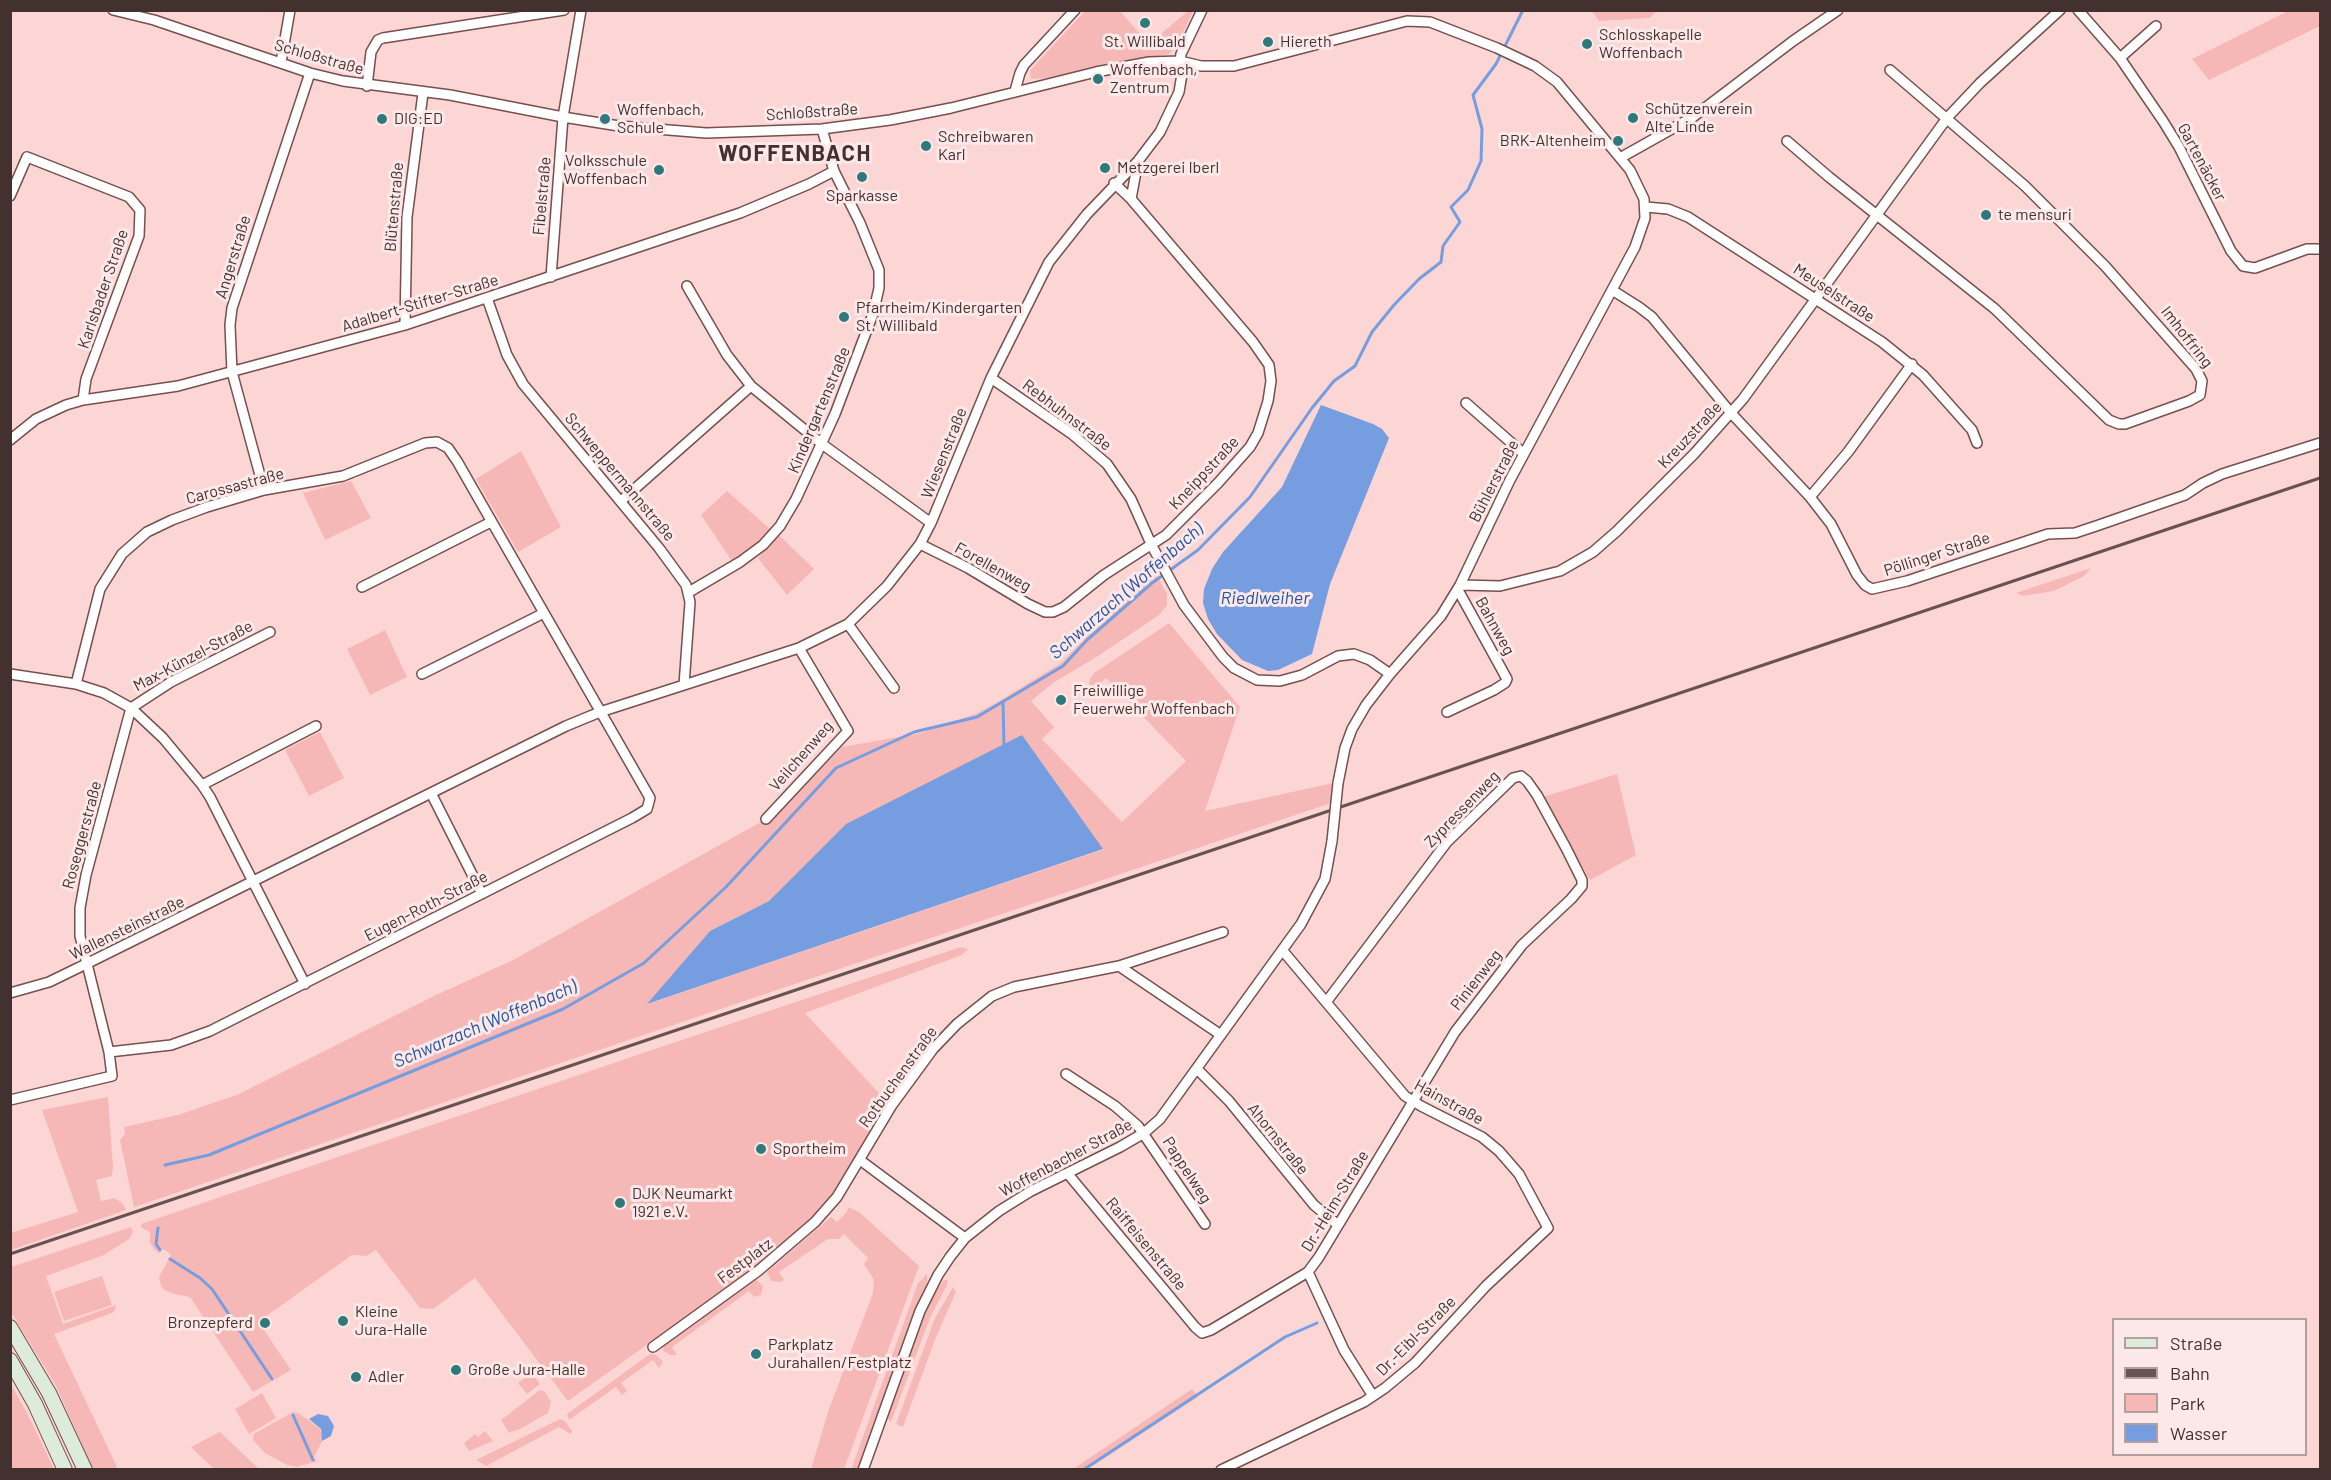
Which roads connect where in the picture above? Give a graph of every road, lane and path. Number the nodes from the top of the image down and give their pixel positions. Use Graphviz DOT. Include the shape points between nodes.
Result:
graph roads {
  1 [pos="113,10"];
  2 [pos="290,10"];
  3 [pos="564,10"];
  4 [pos="580,10"];
  5 [pos="1075,10"];
  6 [pos="1202,10"];
  7 [pos="1427,10"];
  8 [pos="1838,10"];
  9 [pos="2060,10"];
  10 [pos="2078,10"];
  11 [pos="1430,22"];
  12 [pos="2156,26"];
  13 [pos="2120,58"];
  14 [pos="1180,61"];
  15 [pos="281,62"];
  16 [pos="1890,70"];
  17 [pos="310,73"];
  18 [pos="367,86"];
  19 [pos="1015,91"];
  20 [pos="423,93"];
  21 [pos="563,117"];
  22 [pos="1947,118"];
  23 [pos="822,129"];
  24 [pos="1787,141"];
  25 [pos="1620,158"];
  26 [pos="1138,161"];
  27 [pos="834,171"];
  28 [pos="1114,183"];
  29 [pos="10,196"];
  30 [pos="1131,199"];
  31 [pos="1646,207"];
  32 [pos="1876,213"];
  33 [pos="2320,249"];
  34 [pos="551,277"];
  35 [pos="687,286"];
  36 [pos="1612,290"];
  37 [pos="487,298"];
  38 [pos="1815,298"];
  39 [pos="405,325"];
  40 [pos="1912,364"];
  41 [pos="232,372"];
  42 [pos="991,378"];
  43 [pos="751,386"];
  44 [pos="83,400"];
  45 [pos="1466,403"];
  46 [pos="1731,413"];
  47 [pos="10,440"];
  48 [pos="1977,442"];
  49 [pos="2320,443"];
  50 [pos="822,444"];
  51 [pos="1524,454"];
  52 [pos="264,490"];
  53 [pos="1810,497"];
  54 [pos="621,501"];
  55 [pos="491,522"];
  56 [pos="931,523"];
  57 [pos="920,544"];
  58 [pos="1152,546"];
  59 [pos="362,587"];
  60 [pos="1459,588"];
  61 [pos="689,592"];
  62 [pos="1053,612"];
  63 [pos="544,613"];
  64 [pos="848,624"];
  65 [pos="270,632"];
  66 [pos="800,648"];
  67 [pos="10,674"];
  68 [pos="422,674"];
  69 [pos="1389,674"];
  70 [pos="76,684"];
  71 [pos="684,685"];
  72 [pos="894,688"];
  73 [pos="131,708"];
  74 [pos="600,712"];
  75 [pos="1447,712"];
  76 [pos="316,726"];
  77 [pos="202,785"];
  78 [pos="431,793"];
  79 [pos="766,819"];
  80 [pos="253,882"];
  81 [pos="1580,889"];
  82 [pos="482,894"];
  83 [pos="1223,932"];
  84 [pos="1282,951"];
  85 [pos="86,964"];
  86 [pos="1119,966"];
  87 [pos="305,984"];
  88 [pos="10,993"];
  89 [pos="1327,1001"];
  90 [pos="1221,1035"];
  91 [pos="110,1052"];
  92 [pos="1197,1069"];
  93 [pos="1066,1074"];
  94 [pos="10,1100"];
  95 [pos="1412,1101"];
  96 [pos="1144,1133"];
  97 [pos="860,1160"];
  98 [pos="1068,1174"];
  99 [pos="843,1187"];
  100 [pos="1205,1224"];
  101 [pos="1338,1225"];
  102 [pos="1548,1228"];
  103 [pos="965,1238"];
  104 [pos="1308,1272"];
  105 [pos="10,1327"];
  106 [pos="1202,1333"];
  107 [pos="653,1347"];
  108 [pos="10,1360"];
  109 [pos="1373,1396"];
  110 [pos="65,1470"];
  111 [pos="85,1470"];
  112 [pos="863,1470"];
  113 [pos="1221,1470"];
  1 -- 15 [label="street, Schloßstraße"];
  2 -- 15 [label="street"];
  3 -- 18 [label="street" via="378,40 371,52"];
  4 -- 21 [label="street, Fibelstraße"];
  5 -- 19 [label="street" via="1024,65"];
  6 -- 14 [label="street, Wiesenstraße"];
  7 -- 11 [label="street"];
  8 -- 25 [label="street" via="1693,117"];
  9 -- 22 [label="street, Kreuzstraße"];
  10 -- 13 [label="street, Gartenäcker"];
  11 -- 14 [label="street, Schloßstraße" via="1407,21 1234,66 1201,66"];
  11 -- 25 [label="street, Schloßstraße" via="1535,66 1557,82"];
  12 -- 13 [label="street"];
  13 -- 33 [label="street, Gartenäcker" via="2179,147 2231,251 2243,266 2255,268 2307,249"];
  14 -- 19 [label="street, Schloßstraße" via="1122,66"];
  14 -- 26 [label="street, Wiesenstraße" via="1182,83 1176,101 1160,132"];
  15 -- 17 [label="street, Schloßstraße"];
  16 -- 22 [label="street"];
  17 -- 18 [label="street, Schloßstraße"];
  17 -- 41 [label="street, Angerstraße" via="235,295 230,325"];
  18 -- 20 [label="street, Schloßstraße"];
  19 -- 23 [label="street, Schloßstraße" via="951,108"];
  20 -- 21 [label="street, Schloßstraße" via="450,94"];
  20 -- 39 [label="street, Blütenstraße" via="406,217"];
  21 -- 23 [label="street, Schloßstraße" via="706,133"];
  21 -- 34 [label="street, Fibelstraße"];
  22 -- 32 [label="street, Kreuzstraße"];
  22 -- 32 [label="street, Imhoffring" via="2025,186 2171,338 2196,369 2202,381 2200,395 2138,420 2114,423 1995,309"];
  23 -- 27 [label="street, Kindergartenstraße"];
  24 -- 32 [label="street"];
  25 -- 31 [label="street" via="1641,189"];
  26 -- 28 [label="street, Wiesenstraße"];
  26 -- 30 [label="street"];
  27 -- 34 [label="street, Adalbert-Stifter-Straße" via="740,213"];
  27 -- 50 [label="street, Kindergartenstraße" via="874,254 879,288 866,337"];
  28 -- 30 [label="street, Kneippstraße"];
  28 -- 42 [label="street, Wiesenstraße" via="1049,262"];
  29 -- 44 [label="street, Karlsbader Straße" via="27,157 129,197 140,210 139,236 86,379"];
  30 -- 58 [label="street, Kneippstraße" via="1262,353 1271,381 1265,414 1250,447 1191,511"];
  31 -- 36 [label="street, Bühlerstraße" via="1640,236"];
  31 -- 38 [label="street, Meuselstraße" via="1688,217"];
  32 -- 38 [label="street, Kreuzstraße"];
  34 -- 37 [label="street, Adalbert-Stifter-Straße"];
  35 -- 43 [label="street" via="727,355"];
  36 -- 46 [label="street, Pöllinger Straße" via="1652,317"];
  36 -- 51 [label="street, Bühlerstraße"];
  37 -- 39 [label="street, Adalbert-Stifter-Straße"];
  37 -- 54 [label="street, Schweppermannstraße" via="515,372"];
  38 -- 40 [label="street, Meuselstraße"];
  38 -- 46 [label="street, Kreuzstraße"];
  39 -- 41 [label="street, Adalbert-Stifter-Straße"];
  40 -- 48 [label="street, Meuselstraße" via="1972,430"];
  40 -- 53 [label="street"];
  41 -- 44 [label="street, Adalbert-Stifter-Straße" via="178,386"];
  41 -- 52 [label="street, Angerstraße"];
  42 -- 56 [label="street, Wiesenstraße"];
  42 -- 58 [label="street, Rebhuhnstraße" via="1072,434 1107,464 1131,500"];
  43 -- 50 [label="street"];
  43 -- 54 [label="street"];
  44 -- 47 [label="street, Adalbert-Stifter-Straße" via="45,413"];
  45 -- 51 [label="street"];
  46 -- 53 [label="street, Pöllinger Straße"];
  46 -- 60 [label="street, Kreuzstraße" via="1617,531 1580,560 1560,571 1527,580"];
  49 -- 53 [label="street, Pöllinger Straße" via="2222,474 2185,495 2075,533 2048,534 1875,589 1857,575 1830,524"];
  50 -- 56 [label="street"];
  50 -- 61 [label="street, Kindergartenstraße" via="796,499 763,545"];
  51 -- 60 [label="street, Bühlerstraße"];
  52 -- 55 [label="street, Carossastraße" via="343,476 425,443 437,442 451,452"];
  52 -- 70 [label="street, Carossastraße" via="164,523 122,554 100,590"];
  54 -- 61 [label="street, Schweppermannstraße"];
  55 -- 59 [label="street"];
  55 -- 63 [label="street, Carossastraße"];
  56 -- 57 [label="street, Wiesenstraße"];
  57 -- 62 [label="street, Forellenweg" via="1028,603"];
  57 -- 64 [label="street, Wiesenstraße" via="887,586"];
  58 -- 62 [label="street, Kneippstraße"];
  58 -- 69 [label="street, Rebhuhnstraße" via="1195,621 1223,657 1252,678 1271,682 1292,679 1348,654 1365,657"];
  60 -- 69 [label="street, Bühlerstraße" via="1441,616"];
  60 -- 75 [label="street, Bahnweg" via="1507,679 1494,690"];
  61 -- 71 [label="street"];
  63 -- 68 [label="street"];
  63 -- 74 [label="street, Carossastraße"];
  64 -- 66 [label="street, Wiesenstraße"];
  64 -- 72 [label="street"];
  65 -- 73 [label="street, Max-Künzel-Straße" via="171,682"];
  66 -- 71 [label="street, Wiesenstraße"];
  66 -- 79 [label="street, Veilchenweg" via="848,731"];
  67 -- 70 [label="street, Max-Künzel-Straße"];
  69 -- 84 [label="street, Bühlerstraße, bridge" via="1352,729 1341,763 1326,873 1301,924"];
  70 -- 73 [label="street, Max-Künzel-Straße"];
  71 -- 74 [label="street, Wiesenstraße"];
  73 -- 77 [label="street, Max-Künzel-Straße" via="163,738"];
  73 -- 85 [label="street, Roseggerstraße" via="81,892 79,921"];
  74 -- 78 [label="street, Wallensteinstraße"];
  74 -- 82 [label="street, Eugen-Roth-Straße" via="650,798 647,809"];
  76 -- 77 [label="street"];
  77 -- 80 [label="street, Max-Künzel-Straße"];
  78 -- 80 [label="street, Wallensteinstraße"];
  78 -- 82 [label="street"];
  80 -- 85 [label="street, Wallensteinstraße"];
  80 -- 87 [label="street"];
  81 -- 89 [label="street, Zypressenweg" via="1582,880 1545,809 1532,786 1517,776 1447,842"];
  81 -- 95 [label="street, Pinienweg" via="1499,973 1455,1032"];
  82 -- 87 [label="street, Eugen-Roth-Straße"];
  83 -- 86 [label="street, Rotbuchenstraße"];
  84 -- 89 [label="street, Hainstraße"];
  84 -- 90 [label="street, Woffenbacher Straße"];
  85 -- 88 [label="street, Wallensteinstraße" via="49,982"];
  85 -- 91 [label="street, Roseggerstraße"];
  86 -- 90 [label="street"];
  86 -- 97 [label="street, Rotbuchenstraße" via="1014,987 980,1004 933,1049 892,1105"];
  87 -- 91 [label="street, Eugen-Roth-Straße" via="183,1042"];
  89 -- 95 [label="street, Hainstraße" via="1369,1056"];
  90 -- 92 [label="street, Woffenbacher Straße"];
  91 -- 94 [label="street, Roseggerstraße" via="112,1076"];
  92 -- 96 [label="street, Woffenbacher Straße" via="1167,1110"];
  92 -- 101 [label="street, Ahornstraße" via="1229,1101 1314,1205"];
  93 -- 96 [label="street, Pappelweg" via="1125,1113"];
  95 -- 101 [label="street, Dr.-Heim-Straße"];
  95 -- 102 [label="street, Hainstraße" via="1482,1137 1499,1151 1519,1174"];
  96 -- 98 [label="street, Woffenbacher Straße"];
  96 -- 100 [label="street, Pappelweg"];
  97 -- 99 [label="street, Rotbuchenstraße"];
  97 -- 103 [label="street"];
  98 -- 103 [label="street, Woffenbacher Straße" via="1006,1206"];
  98 -- 106 [label="street, Raiffeisenstraße"];
  99 -- 107 [label="street, Festplatz" via="815,1222 777,1256"];
  101 -- 104 [label="street, Dr.-Heim-Straße"];
  102 -- 109 [label="street, Dr.-Eibl-Straße" via="1486,1286 1415,1363"];
  103 -- 112 [label="street, Woffenbacher Straße" via="941,1269 920,1311"];
  104 -- 106 [label="street, Dr.-Heim-Straße"];
  104 -- 109 [label="street" via="1344,1350"];
  105 -- 111 [label="main road" via="49,1393"];
  108 -- 110 [label="main road"];
  109 -- 113 [label="street, Dr.-Eibl-Straße"];
}
